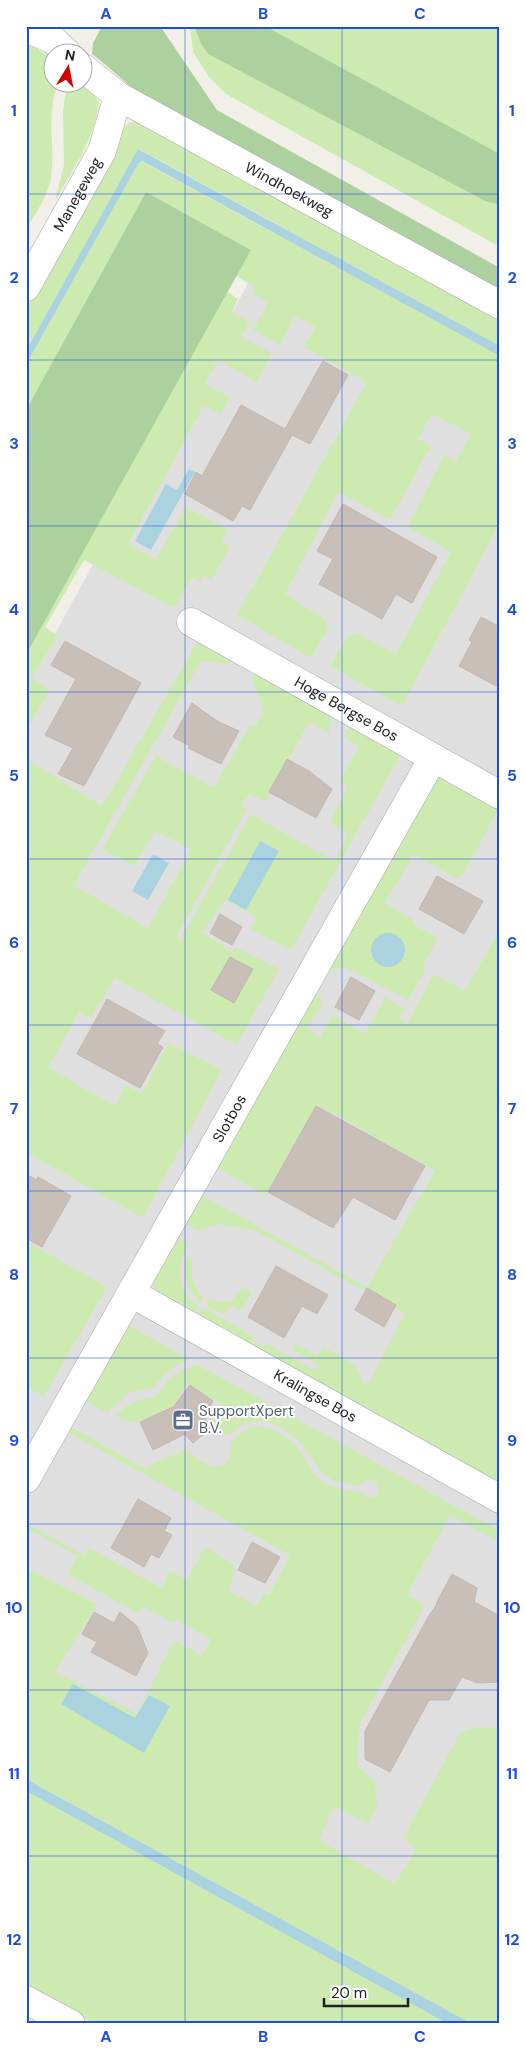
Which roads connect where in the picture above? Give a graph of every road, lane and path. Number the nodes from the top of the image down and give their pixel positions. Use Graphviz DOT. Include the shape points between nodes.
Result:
graph roads {
  1 [pos="26,28"];
  2 [pos="54,42"];
  3 [pos="92,75"];
  4 [pos="118,96"];
  5 [pos="26,287"];
  6 [pos="500,305"];
  7 [pos="191,622"];
  8 [pos="432,758"];
  9 [pos="500,795"];
  10 [pos="132,1293"];
  11 [pos="26,1479"];
  12 [pos="500,1498"];
  13 [pos="26,2000"];
  14 [pos="71,2024"];
  1 -- 2 [label="street"];
  3 -- 4 [label="street, Windhoekweg"];
  4 -- 5 [label="street, Manegeweg" via="102,151"];
  4 -- 6 [label="street, Windhoekweg"];
  7 -- 8 [label="street, Hoge Bergse Bos"];
  8 -- 9 [label="street, Hoge Bergse Bos"];
  8 -- 10 [label="street, Slotbos"];
  10 -- 11 [label="street, Slotbos"];
  10 -- 12 [label="street, Kralingse Bos"];
  13 -- 14 [label="street"];
}
